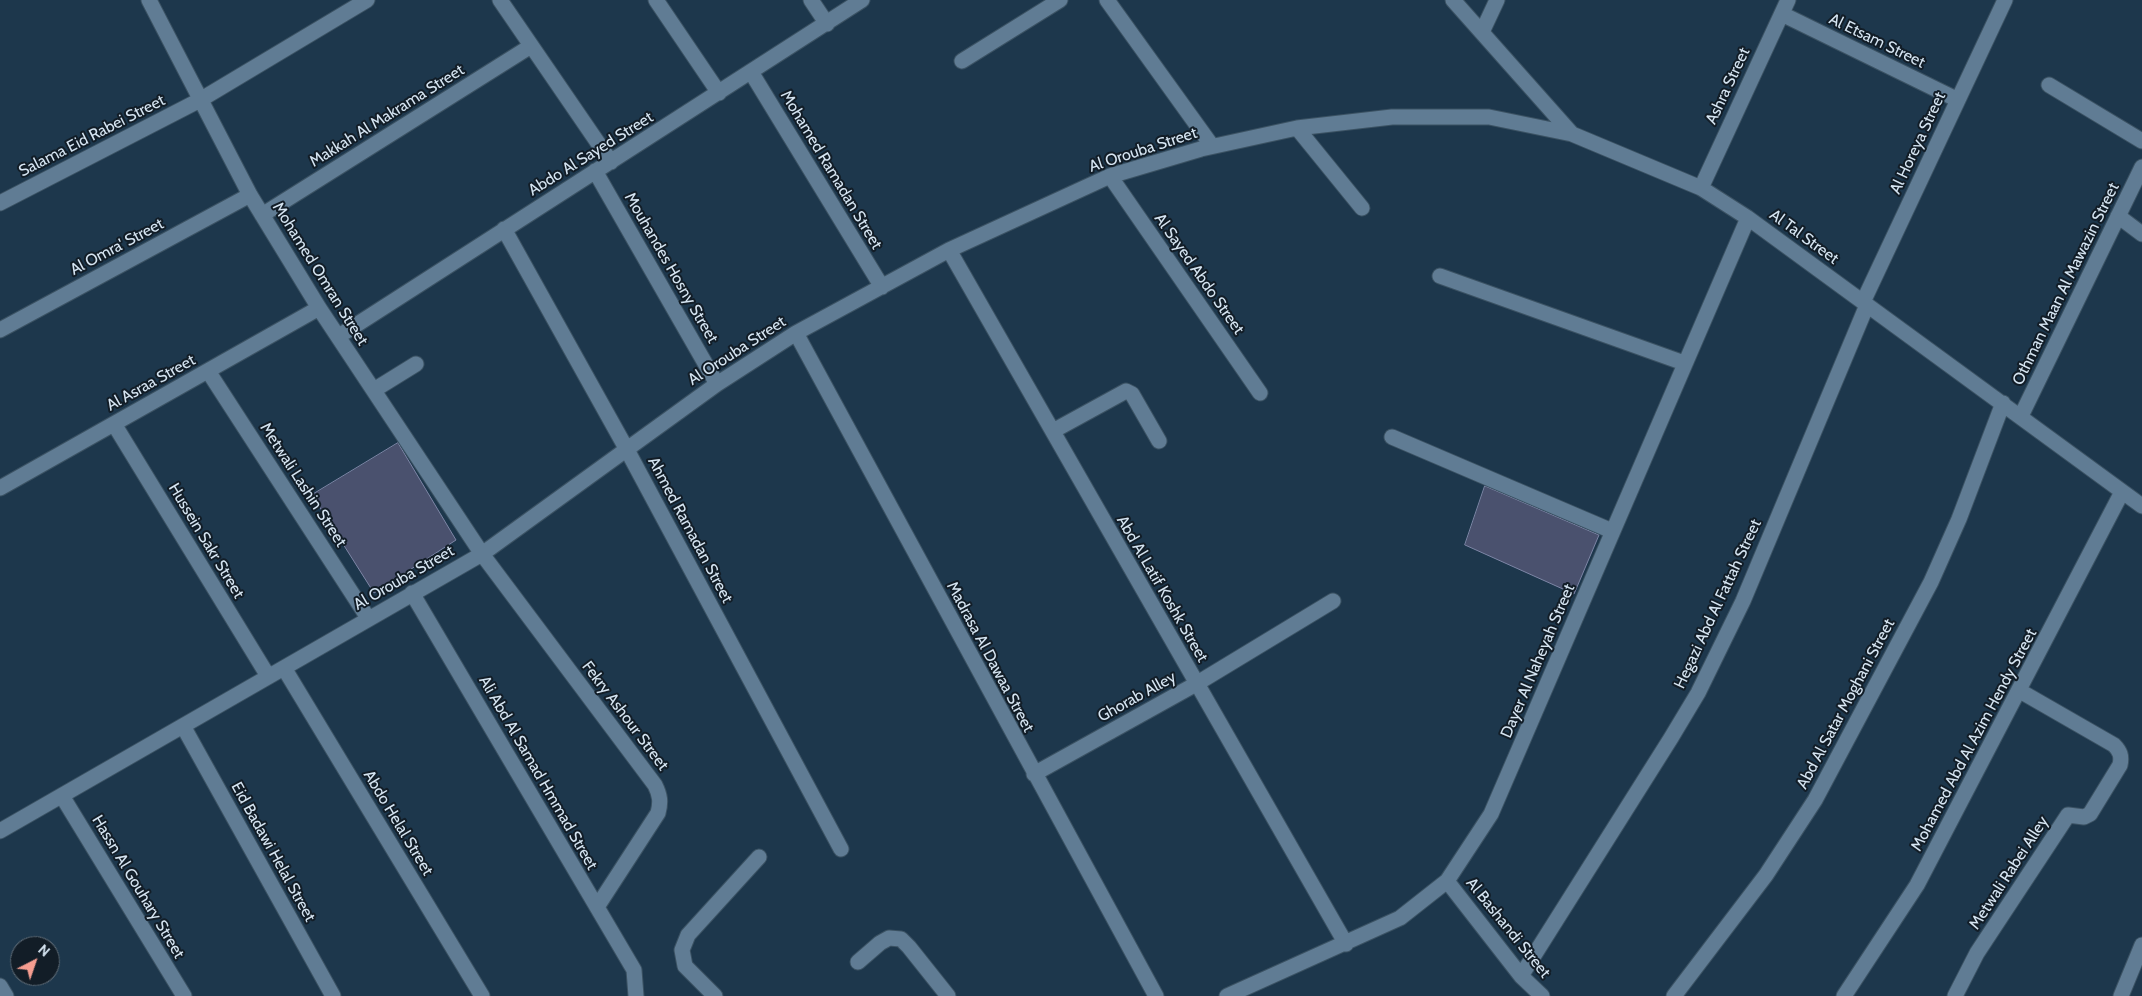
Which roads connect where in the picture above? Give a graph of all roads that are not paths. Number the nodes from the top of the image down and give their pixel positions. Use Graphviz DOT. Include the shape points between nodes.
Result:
graph roads {
  1 [pos="150,0"];
  2 [pos="368,0"];
  3 [pos="500,0"];
  4 [pos="656,0"];
  5 [pos="811,0"];
  6 [pos="862,0"];
  7 [pos="1060,0"];
  8 [pos="1107,0"];
  9 [pos="1453,0"];
  10 [pos="1497,0"];
  11 [pos="2006,0"];
  12 [pos="1785,7"];
  13 [pos="827,24"];
  14 [pos="1482,32"];
  15 [pos="531,46"];
  16 [pos="962,60"];
  17 [pos="751,72"];
  18 [pos="2049,85"];
  19 [pos="719,92"];
  20 [pos="200,100"];
  21 [pos="1958,100"];
  22 [pos="1297,128"];
  23 [pos="1572,134"];
  24 [pos="2142,141"];
  25 [pos="1212,146"];
  26 [pos="611,162"];
  27 [pos="2142,167"];
  28 [pos="595,171"];
  29 [pos="1110,176"];
  30 [pos="1701,188"];
  31 [pos="250,195"];
  32 [pos="0,203"];
  33 [pos="1362,208"];
  34 [pos="262,215"];
  35 [pos="2118,216"];
  36 [pos="1748,218"];
  37 [pos="504,230"];
  38 [pos="2142,234"];
  39 [pos="950,250"];
  40 [pos="1440,276"];
  41 [pos="882,286"];
  42 [pos="1865,303"];
  43 [pos="319,308"];
  44 [pos="0,330"];
  45 [pos="796,334"];
  46 [pos="338,336"];
  47 [pos="1684,363"];
  48 [pos="416,364"];
  49 [pos="208,370"];
  50 [pos="717,384"];
  51 [pos="374,390"];
  52 [pos="1260,393"];
  53 [pos="2003,403"];
  54 [pos="2021,416"];
  55 [pos="114,424"];
  56 [pos="1053,431"];
  57 [pos="1392,437"];
  58 [pos="1159,441"];
  59 [pos="626,448"];
  60 [pos="0,488"];
  61 [pos="2122,492"];
  62 [pos="2142,506"];
  63 [pos="1612,531"];
  64 [pos="482,554"];
  65 [pos="412,593"];
  66 [pos="1333,601"];
  67 [pos="368,618"];
  68 [pos="284,668"];
  69 [pos="268,676"];
  70 [pos="1196,684"];
  71 [pos="2020,691"];
  72 [pos="183,726"];
  73 [pos="1034,774"];
  74 [pos="62,796"];
  75 [pos="0,831"];
  76 [pos="842,849"];
  77 [pos="759,857"];
  78 [pos="1447,881"];
  79 [pos="597,907"];
  80 [pos="1346,944"];
  81 [pos="2142,945"];
  82 [pos="858,962"];
  83 [pos="1521,976"];
  84 [pos="0,986"];
  85 [pos="6,996"];
  86 [pos="184,996"];
  87 [pos="333,996"];
  88 [pos="482,996"];
  89 [pos="636,996"];
  90 [pos="715,996"];
  91 [pos="948,996"];
  92 [pos="1156,996"];
  93 [pos="1227,996"];
  94 [pos="1542,996"];
  95 [pos="1674,996"];
  96 [pos="1844,996"];
  97 [pos="1955,996"];
  98 [pos="2121,996"];
  1 -- 20 [label="street, Mohamed Omran Street"];
  2 -- 20 [label="street, Salama Eid Rabei Street"];
  3 -- 15 [label="street"];
  4 -- 19 [label="street"];
  5 -- 13 [label="street"];
  6 -- 13 [label="street, Abdo Al Sayed Street"];
  7 -- 16 [label="street"];
  8 -- 25 [label="street"];
  9 -- 14 [label="street, Al Tal Street"];
  10 -- 14 [label="street"];
  11 -- 21 [label="street, Al Horeya Street"];
  12 -- 21 [label="street, Al Etsam Street"];
  12 -- 30 [label="street, Ashra Street"];
  13 -- 17 [label="street, Abdo Al Sayed Street"];
  14 -- 23 [label="street, Al Tal Street"];
  15 -- 26 [label="street"];
  15 -- 34 [label="street, Makkah Al Makrama Street"];
  17 -- 19 [label="street, Abdo Al Sayed Street"];
  17 -- 41 [label="street, Mohamed Ramadan Street"];
  18 -- 24 [label="street"];
  19 -- 26 [label="street, Abdo Al Sayed Street"];
  20 -- 31 [label="street, Mohamed Omran Street"];
  20 -- 32 [label="street, Salama Eid Rabei Street"];
  21 -- 42 [label="street, Al Horeya Street"];
  22 -- 23 [label="street, Al Orouba Street" via="1392,117 1489,117"];
  22 -- 25 [label="street, Al Orouba Street"];
  22 -- 33 [label="street"];
  23 -- 30 [label="street, Al Tal Street"];
  25 -- 29 [label="street, Al Orouba Street"];
  26 -- 28 [label="street, Abdo Al Sayed Street"];
  27 -- 35 [label="street, Othman Maan Al Mawazin Street"];
  28 -- 37 [label="street, Abdo Al Sayed Street"];
  28 -- 50 [label="street, Mouhandes Hosny Street"];
  29 -- 39 [label="street, Al Orouba Street"];
  29 -- 52 [label="street, Al Sayed Abdo Street"];
  30 -- 36 [label="street, Al Tal Street"];
  31 -- 34 [label="street, Mohamed Omran Street"];
  31 -- 44 [label="street, Al Omra' Street"];
  34 -- 43 [label="street, Mohamed Omran Street"];
  35 -- 38 [label="street"];
  35 -- 54 [label="street, Othman Maan Al Mawazin Street"];
  36 -- 42 [label="street, Al Tal Street"];
  36 -- 47 [label="street, Dayer Al Naheyah Street"];
  37 -- 46 [label="street, Abdo Al Sayed Street"];
  37 -- 59 [label="street, Ahmed Ramadan Street"];
  39 -- 41 [label="street, Al Orouba Street"];
  39 -- 56 [label="street, Abd Al Latif Koshk Street"];
  40 -- 47 [label="street"];
  41 -- 45 [label="street, Al Orouba Street"];
  42 -- 53 [label="street, Al Tal Street"];
  42 -- 83 [label="street, Hegazi Abd Al Fattah Street" via="1743,601 1710,670 1672,738"];
  43 -- 46 [label="street, Mohamed Omran Street"];
  43 -- 49 [label="street, Al Asraa Street"];
  45 -- 50 [label="street, Al Orouba Street"];
  45 -- 73 [label="street, Madrasa Al Dawaa Street"];
  46 -- 51 [label="street, Mohamed Omran Street"];
  47 -- 63 [label="street, Dayer Al Naheyah Street"];
  48 -- 51 [label="street"];
  49 -- 55 [label="street, Al Asraa Street"];
  49 -- 67 [label="street, Metwali Lashin Street"];
  50 -- 59 [label="street, Al Orouba Street"];
  51 -- 64 [label="street, Mohamed Omran Street"];
  53 -- 54 [label="street, Al Tal Street"];
  53 -- 95 [label="street, Abd Al Satar Moghani Street" via="1931,582 1815,800 1766,875"];
  54 -- 61 [label="street, Al Tal Street"];
  55 -- 60 [label="street, Al Asraa Street"];
  55 -- 69 [label="street, Hussein Sakr Street"];
  56 -- 58 [label="street" via="1126,390 1132,394"];
  56 -- 70 [label="street, Abd Al Latif Koshk Street"];
  57 -- 63 [label="street"];
  59 -- 64 [label="street, Al Orouba Street"];
  59 -- 76 [label="street, Ahmed Ramadan Street"];
  61 -- 62 [label="street, Al Tal Street"];
  61 -- 71 [label="street, Mohamed Abd Al Azim Hendy Street"];
  63 -- 78 [label="street, Dayer Al Naheyah Street" via="1491,814"];
  64 -- 65 [label="street, Al Orouba Street"];
  64 -- 79 [label="street, Fekry Ashour Street" via="659,794 658,813"];
  65 -- 67 [label="street, Al Orouba Street"];
  65 -- 79 [label="street, Ali Abd Al Samad Hmmad Street"];
  66 -- 70 [label="street, Ghorab Alley"];
  67 -- 68 [label="street, Al Orouba Street"];
  68 -- 69 [label="street, Al Orouba Street"];
  68 -- 88 [label="street, Abdo Helal Street"];
  69 -- 72 [label="street, Al Orouba Street"];
  70 -- 73 [label="street, Ghorab Alley"];
  70 -- 80 [label="street, Abd Al Latif Koshk Street"];
  71 -- 96 [label="street, Mohamed Abd Al Azim Hendy Street" via="1917,885"];
  71 -- 97 [label="street, Metwali Rabei Alley" via="2114,745 2119,750 2120,765 2090,814 2084,817 2068,815 1977,952"];
  72 -- 74 [label="street, Al Orouba Street"];
  72 -- 87 [label="street, Eid Badawi Helal Street"];
  73 -- 92 [label="street, Madrasa Al Dawaa Street"];
  74 -- 75 [label="street, Al Orouba Street"];
  74 -- 86 [label="street, Hassn Al Gouhary Street"];
  77 -- 90 [label="street" via="688,935 682,950 685,966"];
  78 -- 80 [label="street, Dayer Al Naheyah Street" via="1400,918"];
  78 -- 83 [label="street, Al Bashandi Street"];
  79 -- 89 [label="street, Ali Abd Al Samad Hmmad Street" via="634,970"];
  80 -- 93 [label="street, Dayer Al Naheyah Street"];
  81 -- 98 [label="street"];
  82 -- 91 [label="street" via="889,938 900,939"];
  83 -- 94 [label="street, Al Bashandi Street"];
  84 -- 85 [label="street"];
}
